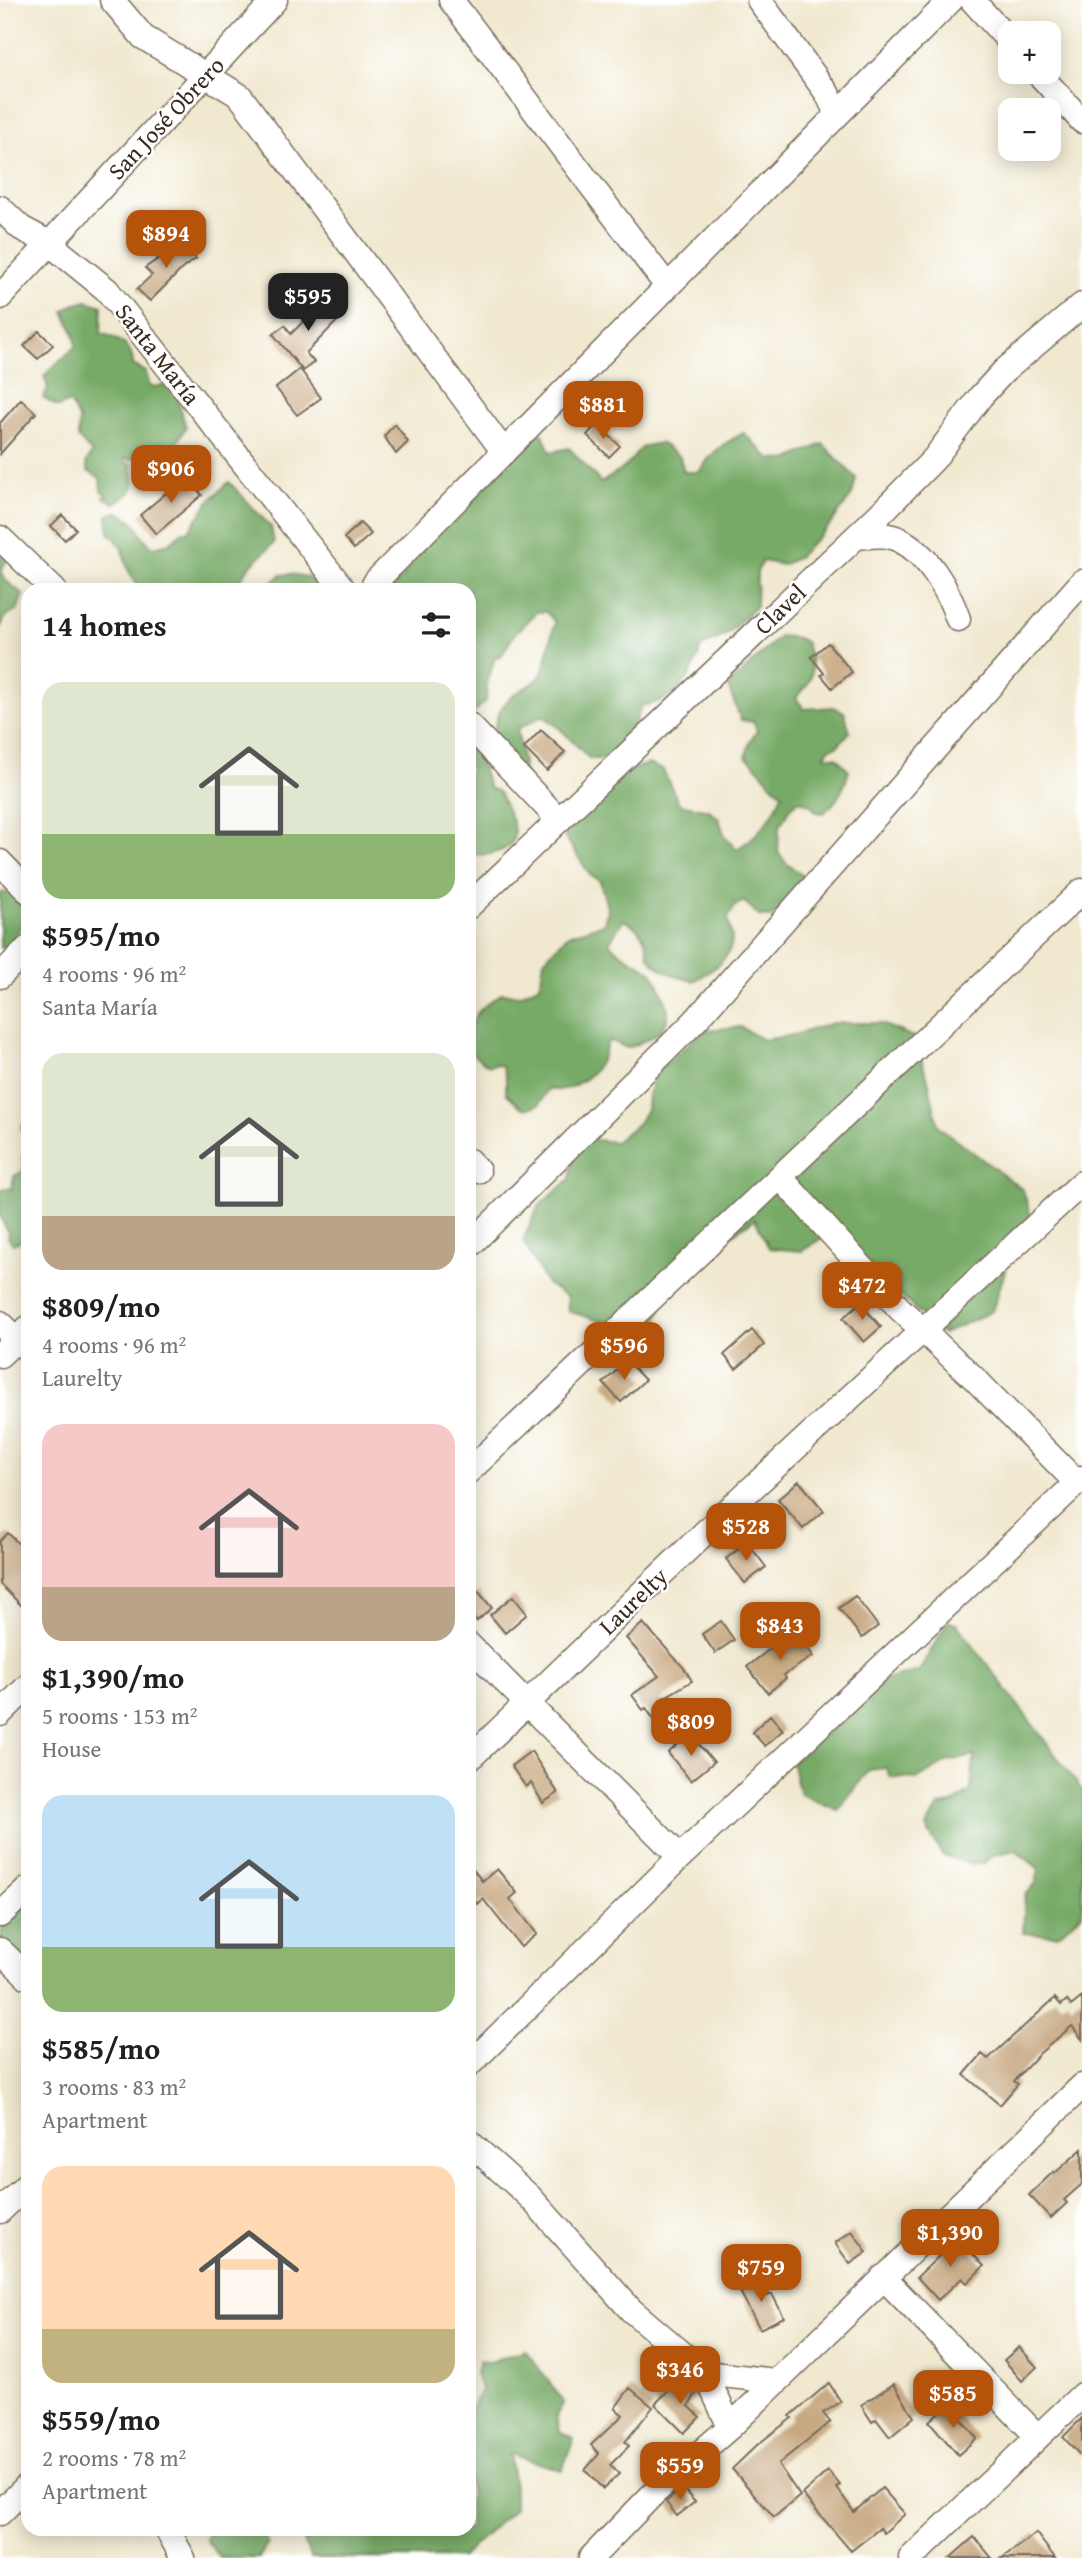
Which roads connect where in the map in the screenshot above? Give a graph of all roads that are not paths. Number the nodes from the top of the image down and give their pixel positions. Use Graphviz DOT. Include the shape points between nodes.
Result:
graph roads {
  1 [pos="112,0"];
  2 [pos="275,0"];
  3 [pos="451,0"];
  4 [pos="760,0"];
  5 [pos="951,0"];
  6 [pos="972,0"];
  7 [pos="998,29"];
  8 [pos="206,75"];
  9 [pos="1048,84"];
  10 [pos="837,114"];
  11 [pos="1082,121"];
  12 [pos="0,208"];
  13 [pos="49,243"];
  14 [pos="667,286"];
  15 [pos="0,297"];
  16 [pos="1082,305"];
  17 [pos="504,452"];
  18 [pos="856,537"];
  19 [pos="0,538"];
  20 [pos="1082,582"];
  21 [pos="47,583"];
  22 [pos="338,583"];
  23 [pos="375,583"];
  24 [pos="958,619"];
  25 [pos="476,732"];
  26 [pos="559,820"];
  27 [pos="0,862"];
  28 [pos="21,884"];
  29 [pos="1082,891"];
  30 [pos="476,899"];
  31 [pos="21,955"];
  32 [pos="0,976"];
  33 [pos="780,1177"];
  34 [pos="1082,1184"];
  35 [pos="476,1240"];
  36 [pos="922,1330"];
  37 [pos="476,1464"];
  38 [pos="1079,1481"];
  39 [pos="476,1652"];
  40 [pos="21,1693"];
  41 [pos="526,1703"];
  42 [pos="0,1714"];
  43 [pos="476,1752"];
  44 [pos="680,1857"];
  45 [pos="21,1896"];
  46 [pos="0,1915"];
  47 [pos="0,1950"];
  48 [pos="21,1970"];
  49 [pos="476,2058"];
  50 [pos="1082,2087"];
  51 [pos="476,2147"];
  52 [pos="21,2191"];
  53 [pos="0,2211"];
  54 [pos="883,2277"];
  55 [pos="705,2373"];
  56 [pos="776,2381"];
  57 [pos="1082,2396"];
  58 [pos="730,2427"];
  59 [pos="1038,2437"];
  60 [pos="21,2492"];
  61 [pos="0,2513"];
  62 [pos="171,2536"];
  63 [pos="183,2558"];
  64 [pos="591,2558"];
  65 [pos="911,2558"];
  1 -- 8 [label="street" via="143,37"];
  2 -- 8 [label="street, San José Obrero"];
  3 -- 14 [label="street"];
  4 -- 10 [label="street"];
  5 -- 10 [label="street"];
  6 -- 7 [label="street"];
  8 -- 13 [label="street, San José Obrero"];
  8 -- 17 [label="street" via="240,96"];
  9 -- 11 [label="street"];
  10 -- 14 [label="street"];
  12 -- 13 [label="street, Santa María" via="21,229"];
  13 -- 15 [label="street, San José Obrero"];
  13 -- 22 [label="street, Santa María" via="107,290"];
  14 -- 17 [label="street"];
  16 -- 18 [label="street, Clavel" via="1004,371 934,459"];
  17 -- 23 [label="street"];
  18 -- 24 [label="street" via="900,540 921,555 949,594"];
  18 -- 26 [label="street, Clavel"];
  19 -- 21 [label="street"];
  20 -- 35 [label="street" via="695,1021"];
  25 -- 26 [label="street"];
  26 -- 30 [label="street, Clavel"];
  27 -- 28 [label="street"];
  29 -- 33 [label="street"];
  31 -- 32 [label="street"];
  33 -- 36 [label="street"];
  33 -- 37 [label="street"];
  34 -- 36 [label="street, Laurelty"];
  36 -- 38 [label="street"];
  36 -- 41 [label="street, Laurelty"];
  38 -- 44 [label="street"];
  39 -- 41 [label="street"];
  40 -- 42 [label="street"];
  41 -- 43 [label="street, Laurelty"];
  41 -- 44 [label="street"];
  44 -- 49 [label="street"];
  45 -- 46 [label="street"];
  47 -- 48 [label="street"];
  50 -- 54 [label="street"];
  51 -- 55 [label="street" via="530,2197 631,2310"];
  52 -- 53 [label="street"];
  54 -- 56 [label="street"];
  54 -- 59 [label="street"];
  55 -- 56 [label="street"];
  55 -- 58 [label="street"];
  56 -- 58 [label="street"];
  57 -- 59 [label="street"];
  58 -- 64 [label="street" via="655,2492"];
  59 -- 65 [label="street"];
  60 -- 61 [label="street"];
  62 -- 63 [label="street"];
}
